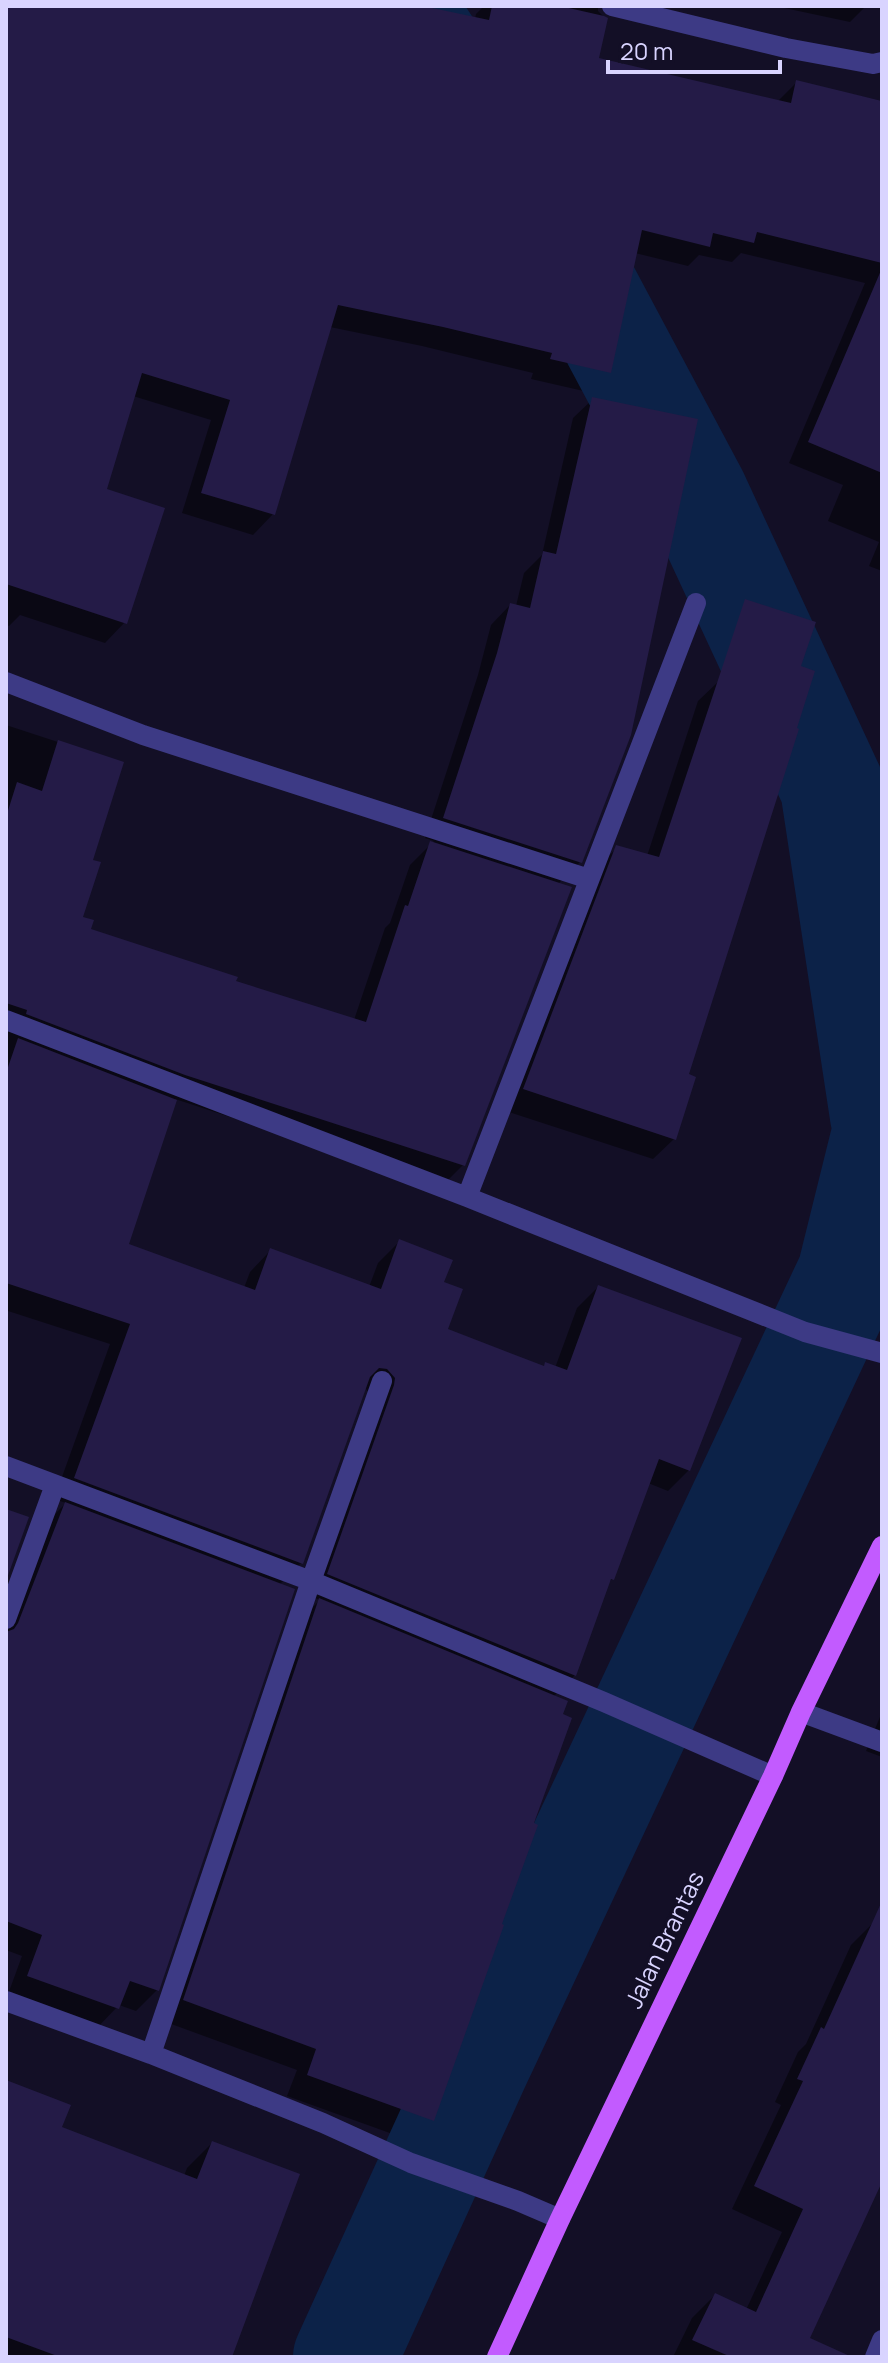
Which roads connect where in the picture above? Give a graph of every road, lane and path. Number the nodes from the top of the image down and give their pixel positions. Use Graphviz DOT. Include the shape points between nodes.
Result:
graph roads {
  1 [pos="612,6"];
  2 [pos="882,62"];
  3 [pos="696,603"];
  4 [pos="6,682"];
  5 [pos="589,879"];
  6 [pos="6,1020"];
  7 [pos="467,1197"];
  8 [pos="882,1353"];
  9 [pos="382,1381"];
  10 [pos="6,1466"];
  11 [pos="55,1485"];
  12 [pos="882,1546"];
  13 [pos="311,1581"];
  14 [pos="6,1619"];
  15 [pos="801,1712"];
  16 [pos="882,1742"];
  17 [pos="773,1776"];
  18 [pos="6,2001"];
  19 [pos="151,2054"];
  20 [pos="560,2219"];
  21 [pos="882,2340"];
  22 [pos="497,2357"];
  23 [pos="875,2357"];
  1 -- 2 [label="street" via="786,48"];
  3 -- 5 [label="street"];
  4 -- 5 [label="street" via="143,735"];
  5 -- 7 [label="street"];
  6 -- 7 [label="street"];
  7 -- 8 [label="street" via="805,1332"];
  9 -- 13 [label="street"];
  10 -- 11 [label="street"];
  11 -- 13 [label="street"];
  11 -- 14 [label="street"];
  12 -- 15 [label="main road, Jalan Brantas"];
  13 -- 17 [label="street"];
  13 -- 19 [label="street"];
  15 -- 16 [label="street"];
  15 -- 17 [label="main road, Jalan Brantas"];
  17 -- 20 [label="main road, Jalan Brantas"];
  18 -- 19 [label="street"];
  19 -- 20 [label="street"];
  20 -- 22 [label="main road, Jalan Brantas"];
  21 -- 23 [label="street"];
}
